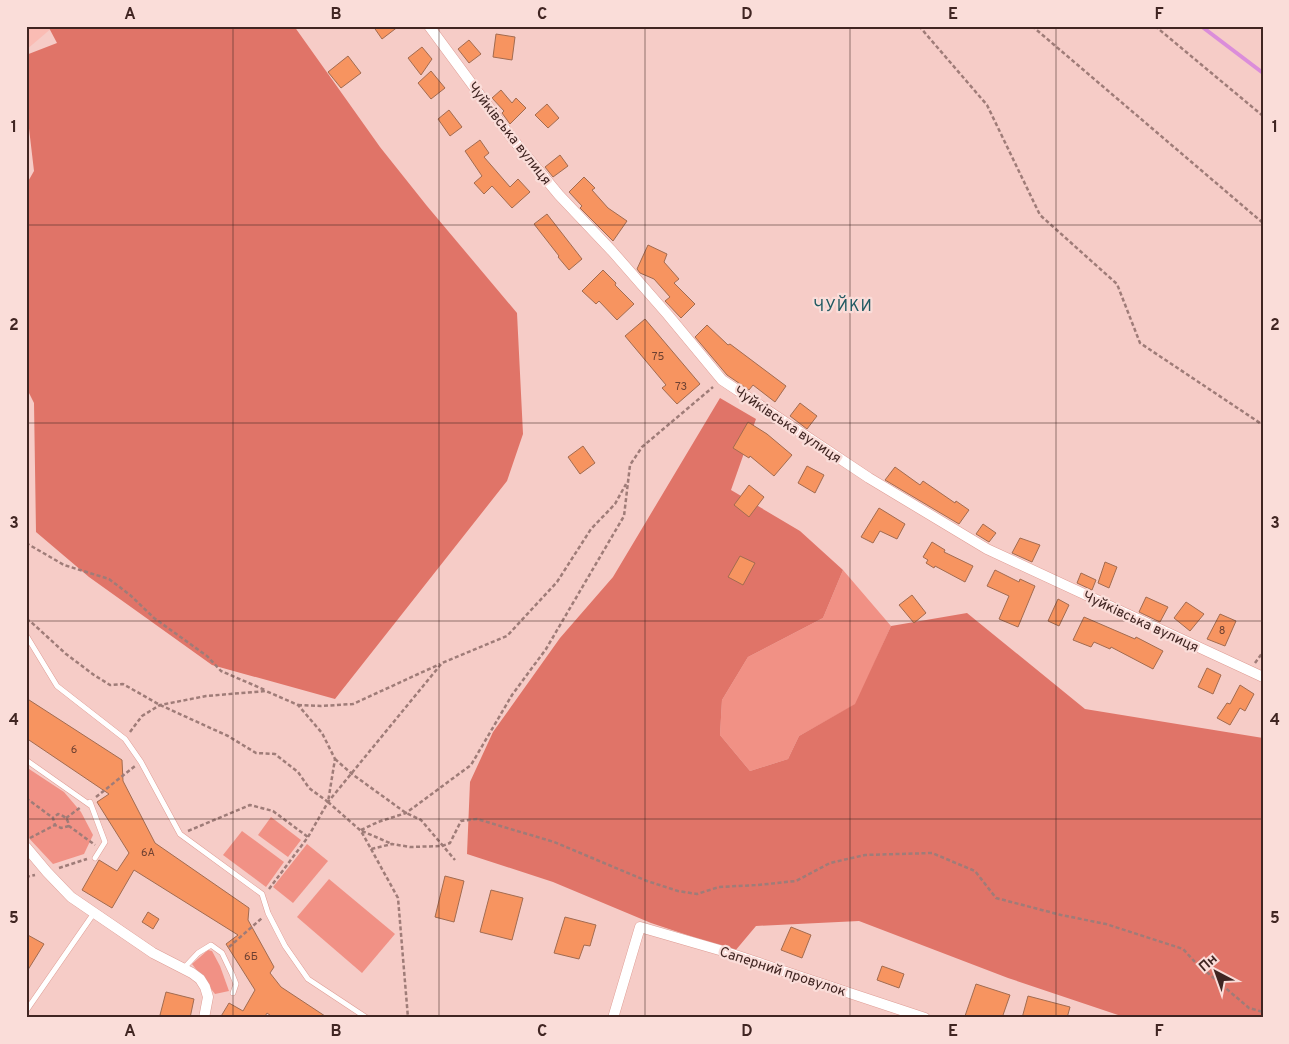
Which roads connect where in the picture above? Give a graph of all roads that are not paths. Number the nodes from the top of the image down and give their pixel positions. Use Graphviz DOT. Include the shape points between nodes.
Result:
graph roads {
  1 [pos="429,26"];
  2 [pos="26,634"];
  3 [pos="1263,677"];
  4 [pos="26,760"];
  5 [pos="26,847"];
  6 [pos="95,858"];
  7 [pos="94,913"];
  8 [pos="183,969"];
  9 [pos="233,993"];
  10 [pos="26,1011"];
  11 [pos="204,1018"];
  12 [pos="367,1018"];
  13 [pos="613,1018"];
  14 [pos="925,1018"];
  1 -- 3 [label="street, Чуйківська вулиця" via="511,137 559,195 668,314 722,380 869,478 987,549"];
  2 -- 12 [label="lane" via="57,686 125,739 180,834 262,894 285,946 308,979"];
  4 -- 6 [label="lane" via="89,802 105,842"];
  5 -- 7 [label="street" via="71,897"];
  7 -- 8 [label="street"];
  7 -- 10 [label="lane"];
  8 -- 9 [label="lane" via="211,945 222,953 236,984"];
  8 -- 11 [label="street" via="200,979 205,987 208,997"];
  13 -- 14 [label="street, Саперний провулок" via="640,928 722,951"];
}
